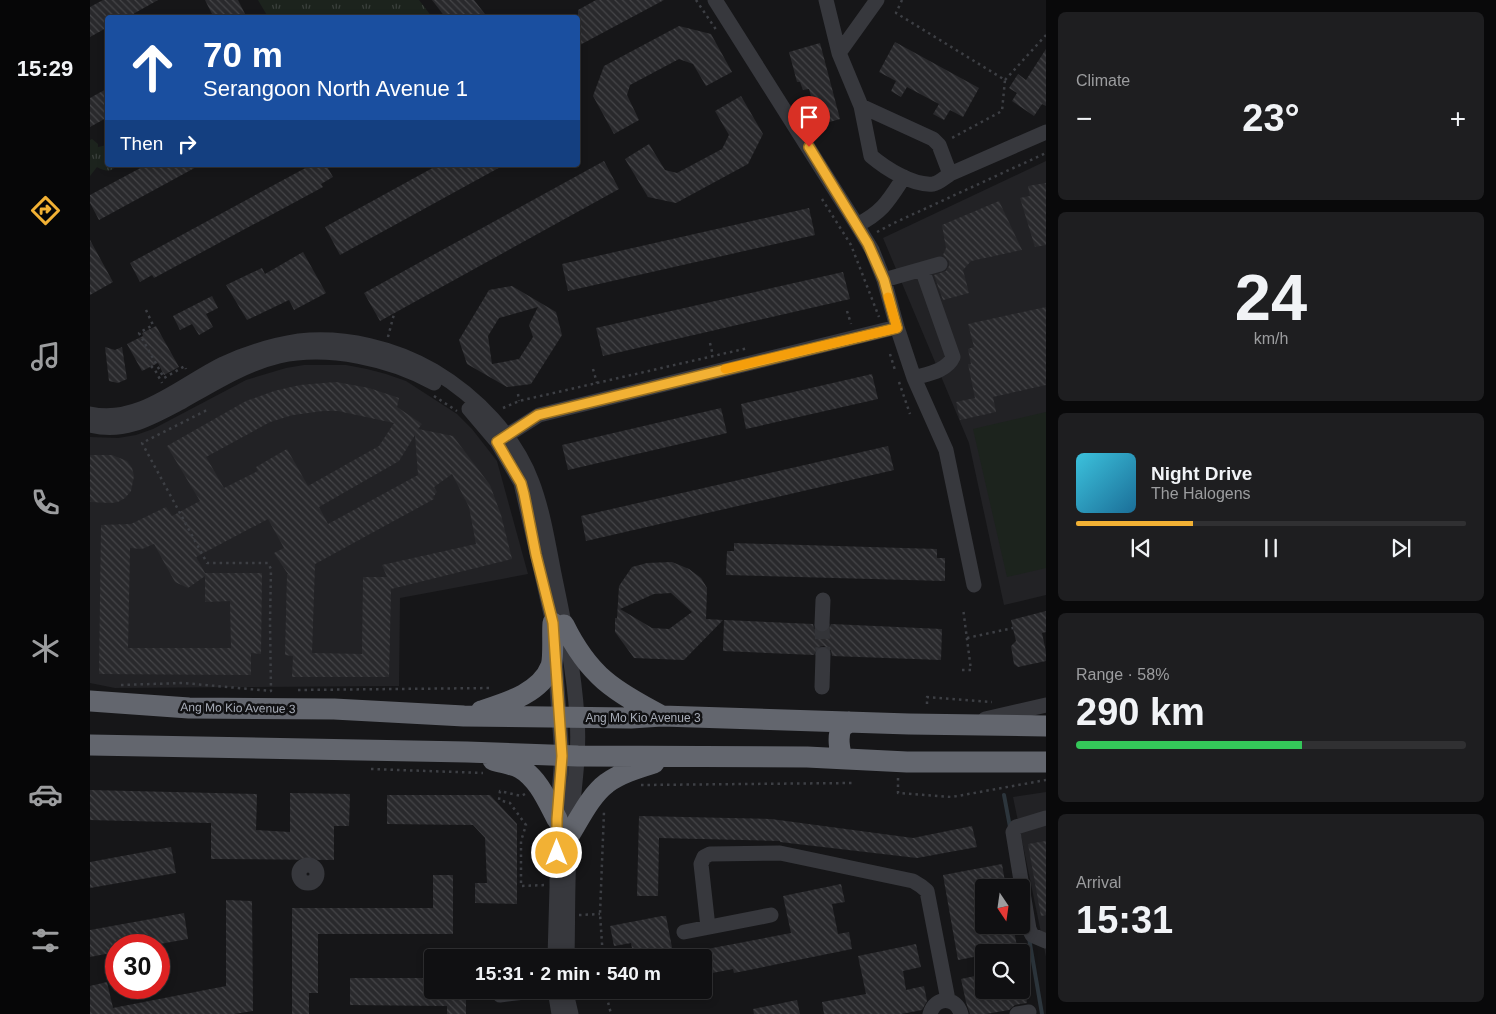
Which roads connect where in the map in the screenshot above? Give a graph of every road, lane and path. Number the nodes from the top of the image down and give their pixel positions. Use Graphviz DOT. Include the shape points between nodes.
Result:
graph roads {
  1 [pos="696,0"];
  2 [pos="715,0"];
  3 [pos="826,0"];
  4 [pos="877,0"];
  5 [pos="902,0"];
  6 [pos="1046,35"];
  7 [pos="722,38"];
  8 [pos="839,53"];
  9 [pos="1005,80"];
  10 [pos="861,106"];
  11 [pos="1046,132"];
  12 [pos="940,144"];
  13 [pos="1046,153"];
  14 [pos="950,174"];
  15 [pos="904,177"];
  16 [pos="820,194"];
  17 [pos="858,225"];
  18 [pos="877,232"];
  19 [pos="940,264"];
  20 [pos="922,269"];
  21 [pos="884,280"];
  22 [pos="146,310"];
  23 [pos="847,311"];
  24 [pos="394,314"];
  25 [pos="851,324"];
  26 [pos="890,329"];
  27 [pos="388,337"];
  28 [pos="710,343"];
  29 [pos="750,348"];
  30 [pos="713,356"];
  31 [pos="151,366"];
  32 [pos="228,369"];
  33 [pos="594,369"];
  34 [pos="187,370"];
  35 [pos="896,371"];
  36 [pos="914,378"];
  37 [pos="899,380"];
  38 [pos="162,383"];
  39 [pos="597,383"];
  40 [pos="429,392"];
  41 [pos="518,394"];
  42 [pos="520,401"];
  43 [pos="503,408"];
  44 [pos="207,410"];
  45 [pos="460,413"];
  46 [pos="90,414"];
  47 [pos="910,414"];
  48 [pos="90,426"];
  49 [pos="502,439"];
  50 [pos="974,585"];
  51 [pos="824,600"];
  52 [pos="963,608"];
  53 [pos="559,624"];
  54 [pos="822,624"];
  55 [pos="1013,628"];
  56 [pos="967,638"];
  57 [pos="823,655"];
  58 [pos="962,670"];
  59 [pos="117,685"];
  60 [pos="822,687"];
  61 [pos="493,688"];
  62 [pos="290,690"];
  63 [pos="90,701"];
  64 [pos="995,702"];
  65 [pos="927,704"];
  66 [pos="1046,705"];
  67 [pos="464,716"];
  68 [pos="662,716"];
  69 [pos="569,717"];
  70 [pos="849,722"];
  71 [pos="962,725"];
  72 [pos="1046,726"];
  73 [pos="90,745"];
  74 [pos="467,752"];
  75 [pos="570,756"];
  76 [pos="671,757"];
  77 [pos="844,759"];
  78 [pos="1046,762"];
  79 [pos="367,768"];
  80 [pos="485,773"];
  81 [pos="1046,780"];
  82 [pos="852,784"];
  83 [pos="632,786"];
  84 [pos="898,786"];
  85 [pos="528,792"];
  86 [pos="604,806"];
  87 [pos="1046,818"];
  88 [pos="564,826"];
  89 [pos="546,885"];
  90 [pos="600,914"];
  91 [pos="568,915"];
  92 [pos="771,915"];
  93 [pos="708,927"];
  94 [pos="684,932"];
  95 [pos="1046,941"];
  96 [pos="556,949"];
  97 [pos="568,949"];
  98 [pos="602,949"];
  99 [pos="556,999"];
  100 [pos="567,999"];
  101 [pos="607,999"];
  102 [pos="948,1000"];
  103 [pos="559,1014"];
  104 [pos="571,1014"];
  105 [pos="611,1014"];
  106 [pos="930,1014"];
  107 [pos="961,1014"];
  1 -- 7 [label="path"];
  2 -- 17 [label="street"];
  3 -- 8 [label="street"];
  4 -- 8 [label="street"];
  5 -- 9 [label="path" via="896,12"];
  6 -- 9 [label="path"];
  8 -- 10 [label="street"];
  9 -- 12 [label="path" via="1002,111"];
  10 -- 12 [label="street"];
  10 -- 15 [label="street" via="871,156"];
  11 -- 14 [label="street"];
  12 -- 14 [label="street"];
  13 -- 18 [label="path"];
  14 -- 15 [label="street" via="935,184"];
  15 -- 17 [label="street" via="887,204"];
  16 -- 26 [label="path" via="851,244"];
  17 -- 21 [label="street"];
  19 -- 20 [label="street"];
  20 -- 21 [label="street"];
  20 -- 36 [label="street" via="953,357 944,368"];
  21 -- 26 [label="street"];
  22 -- 34 [label="path" via="153,325 139,333 164,378 185,366"];
  23 -- 25 [label="path"];
  24 -- 27 [label="path"];
  26 -- 35 [label="path"];
  26 -- 36 [label="street"];
  26 -- 49 [label="street" via="538,415"];
  28 -- 30 [label="path"];
  29 -- 30 [label="path"];
  30 -- 39 [label="path"];
  31 -- 38 [label="path"];
  32 -- 46 [label="street" via="136,411 116,415"];
  32 -- 48 [label="street" via="142,422 105,429"];
  32 -- 49 [label="street" via="258,363 301,341 347,342 388,350 446,378 478,404"];
  33 -- 39 [label="path"];
  36 -- 50 [label="street" via="946,450"];
  37 -- 47 [label="path"];
  39 -- 42 [label="path"];
  40 -- 45 [label="path"];
  41 -- 42 [label="path"];
  42 -- 43 [label="path"];
  44 -- 59 [label="path" via="142,443 207,563 268,563 271,569 271,691 183,683"];
  49 -- 53 [label="street" via="521,483 536,555"];
  51 -- 54 [label="street"];
  52 -- 56 [label="path"];
  53 -- 67 [label="highway" via="552,665 542,681 519,697"];
  53 -- 68 [label="highway" via="595,674 611,687"];
  53 -- 69 [label="street"];
  55 -- 56 [label="path"];
  56 -- 58 [label="path" via="971,670"];
  57 -- 60 [label="street"];
  61 -- 62 [label="path"];
  63 -- 67 [label="highway, Ang Mo Kio Avenue 3" via="189,708 334,709"];
  64 -- 65 [label="path" via="927,697"];
  66 -- 71 [label="street"];
  67 -- 69 [label="highway, Ang Mo Kio Avenue 3"];
  68 -- 69 [label="highway, Ang Mo Kio Avenue 3"];
  68 -- 70 [label="highway, Ang Mo Kio Avenue 3"];
  69 -- 75 [label="street"];
  70 -- 71 [label="highway, Ang Mo Kio Avenue 3"];
  70 -- 77 [label="highway" via="840,733"];
  71 -- 72 [label="highway, Ang Mo Kio Avenue 3"];
  73 -- 74 [label="highway"];
  74 -- 75 [label="highway"];
  74 -- 88 [label="highway" via="520,768 532,778"];
  75 -- 76 [label="highway"];
  75 -- 88 [label="street"];
  76 -- 77 [label="highway"];
  76 -- 88 [label="highway" via="629,771 607,783"];
  77 -- 78 [label="highway"];
  79 -- 80 [label="path"];
  81 -- 84 [label="path" via="952,797 898,793"];
  82 -- 83 [label="path"];
  85 -- 89 [label="path" via="521,796 500,791 499,800 510,803 526,824 521,841 521,886"];
  86 -- 90 [label="path"];
  87 -- 95 [label="street" via="1016,827 1013,832 1029,929 1032,935"];
  88 -- 91 [label="street"];
  88 -- 96 [label="street"];
  90 -- 91 [label="path"];
  90 -- 98 [label="path"];
  91 -- 97 [label="street"];
  92 -- 93 [label="street"];
  93 -- 94 [label="street"];
  93 -- 102 [label="street" via="701,864 710,854 780,853 913,881 926,892"];
  99 -- 103 [label="street"];
  100 -- 104 [label="street"];
  101 -- 105 [label="path"];
  102 -- 106 [label="street" via="935,1004"];
  102 -- 107 [label="street" via="959,1007"];
}
